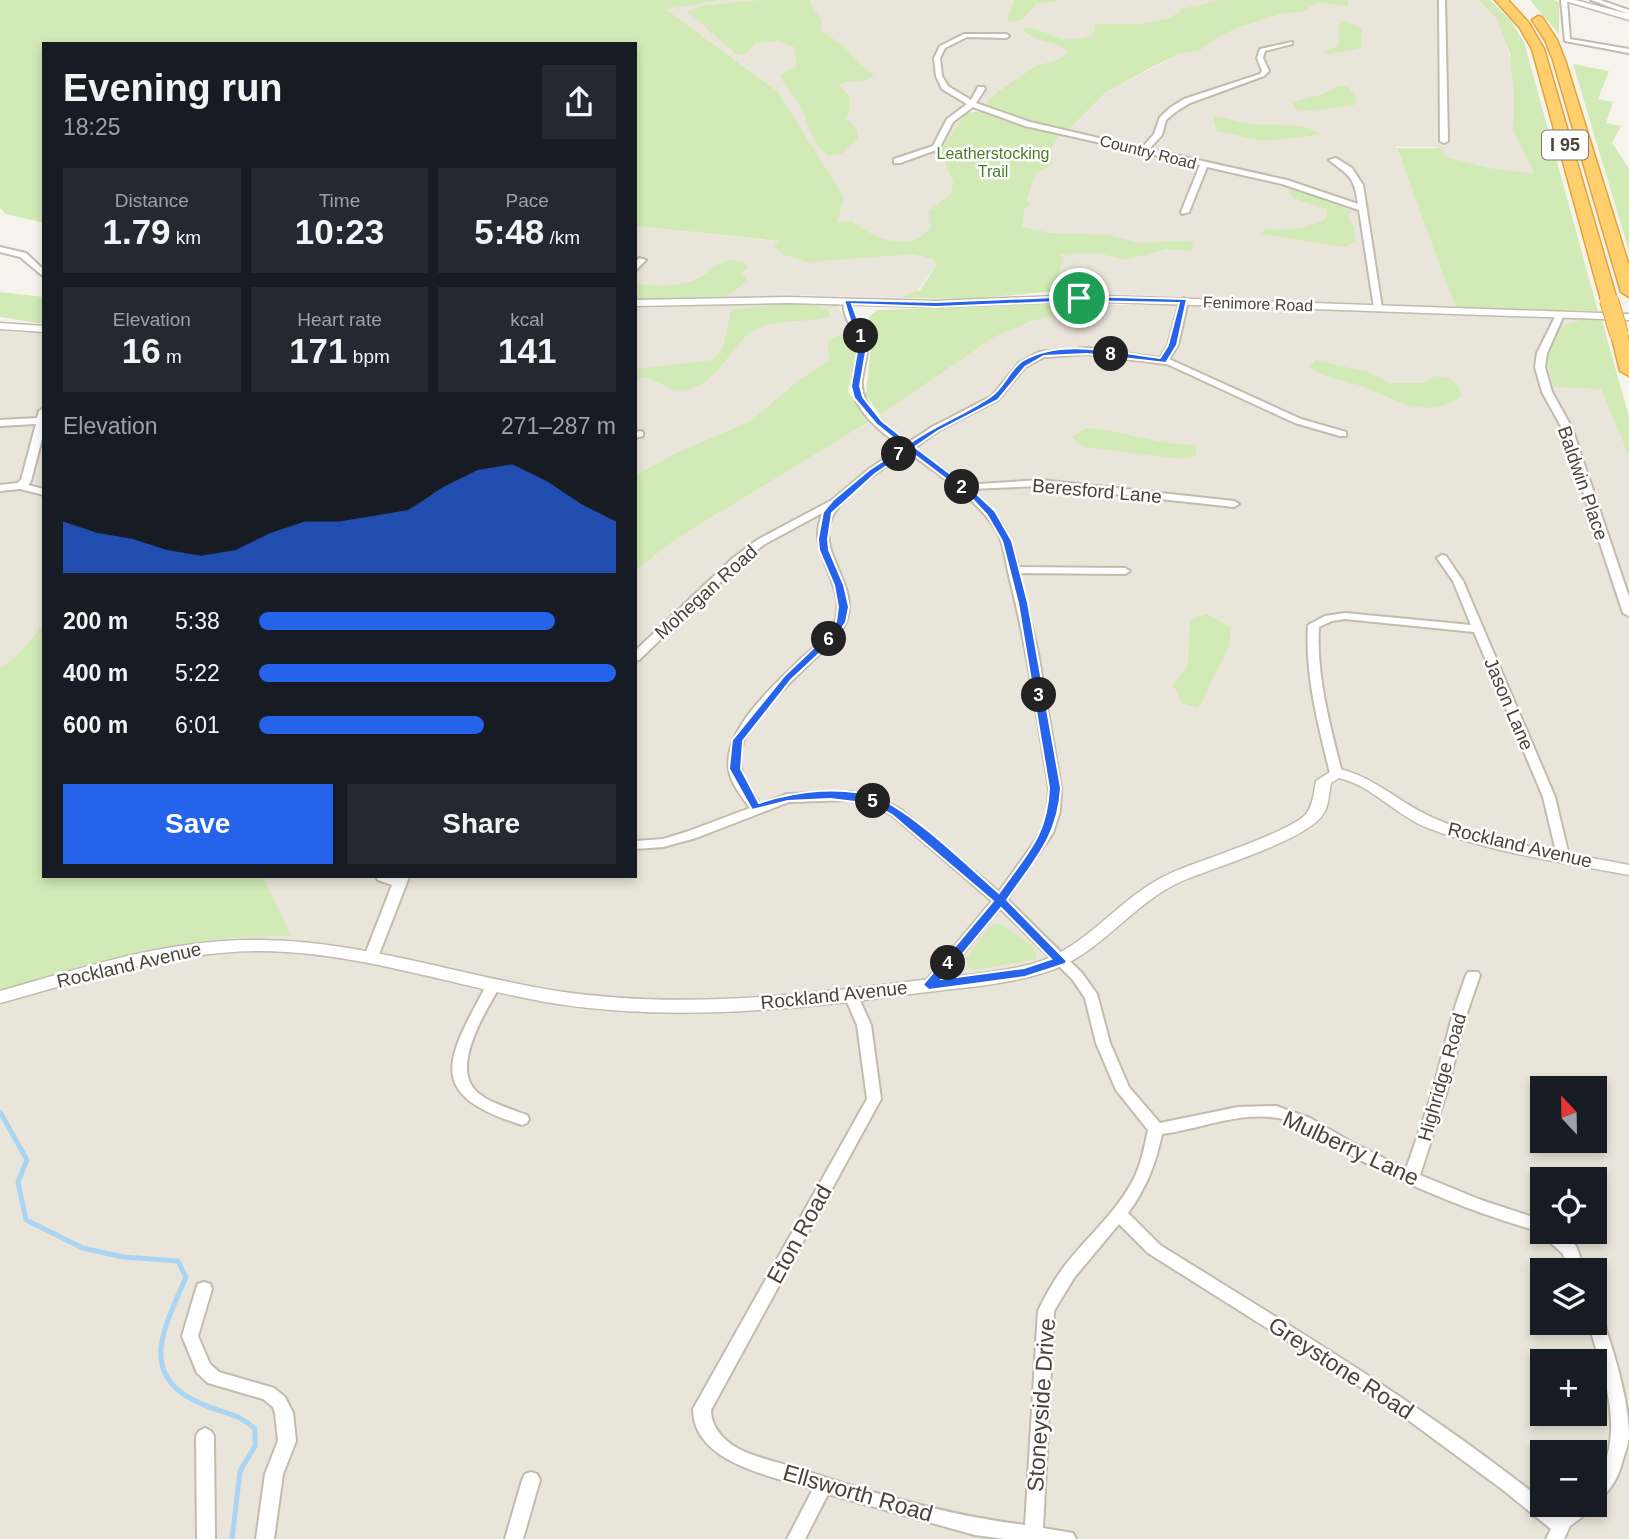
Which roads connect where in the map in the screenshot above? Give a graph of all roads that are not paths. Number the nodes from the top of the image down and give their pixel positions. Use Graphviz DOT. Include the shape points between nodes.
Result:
graph roads {
  1 [pos="1442,0"];
  2 [pos="1501,0"];
  3 [pos="1518,0"];
  4 [pos="1565,0"];
  5 [pos="1594,0"];
  6 [pos="1629,12"];
  7 [pos="1629,18"];
  8 [pos="1006,36"];
  9 [pos="1290,44"];
  10 [pos="1629,51"];
  11 [pos="981,89"];
  12 [pos="972,104"];
  13 [pos="1444,141"];
  14 [pos="1145,149"];
  15 [pos="1333,160"];
  16 [pos="897,161"];
  17 [pos="1203,166"];
  18 [pos="1364,209"];
  19 [pos="1185,212"];
  20 [pos="0,249"];
  21 [pos="642,260"];
  22 [pos="637,266"];
  23 [pos="42,273"];
  24 [pos="1629,292"];
  25 [pos="1184,301"];
  26 [pos="847,302"];
  27 [pos="637,303"];
  28 [pos="1378,308"];
  29 [pos="1560,315"];
  30 [pos="1629,317"];
  31 [pos="0,326"];
  32 [pos="42,329"];
  33 [pos="1619,334"];
  34 [pos="1163,361"];
  35 [pos="1629,371"];
  36 [pos="42,416"];
  37 [pos="0,423"];
  38 [pos="1343,434"];
  39 [pos="910,447"];
  40 [pos="959,485"];
  41 [pos="20,486"];
  42 [pos="0,488"];
  43 [pos="42,492"];
  44 [pos="836,502"];
  45 [pos="1234,504"];
  46 [pos="1442,558"];
  47 [pos="1013,570"];
  48 [pos="1125,571"];
  49 [pos="1629,613"];
  50 [pos="1476,629"];
  51 [pos="637,656"];
  52 [pos="1336,773"];
  53 [pos="756,808"];
  54 [pos="637,845"];
  55 [pos="1563,856"];
  56 [pos="1629,870"];
  57 [pos="400,880"];
  58 [pos="1000,900"];
  59 [pos="371,957"];
  60 [pos="1060,961"];
  61 [pos="1473,975"];
  62 [pos="494,984"];
  63 [pos="929,985"];
  64 [pos="0,997"];
  65 [pos="852,997"];
  66 [pos="522,1119"];
  67 [pos="1156,1129"];
  68 [pos="1411,1178"];
  69 [pos="1119,1214"];
  70 [pos="1530,1223"];
  71 [pos="1563,1244"];
  72 [pos="1573,1258"];
  73 [pos="204,1289"];
  74 [pos="1600,1335"];
  75 [pos="1616,1386"];
  76 [pos="205,1436"];
  77 [pos="286,1441"];
  78 [pos="734,1455"];
  79 [pos="1607,1478"];
  80 [pos="531,1480"];
  81 [pos="824,1485"];
  82 [pos="1568,1517"];
  83 [pos="1558,1533"];
  84 [pos="1034,1534"];
  85 [pos="206,1539"];
  86 [pos="265,1539"];
  87 [pos="514,1539"];
  88 [pos="796,1539"];
  89 [pos="1067,1539"];
  1 -- 13 [label="street"];
  2 -- 33 [label="highway, I 95, bridge" via="1538,49"];
  3 -- 24 [label="highway, I 95" via="1542,25 1555,50"];
  4 -- 7 [label="street"];
  4 -- 10 [label="street" via="1565,36 1574,43"];
  5 -- 6 [label="street"];
  8 -- 12 [label="street, Country Road" via="966,35 939,51 939,76 945,87"];
  9 -- 14 [label="street" via="1262,50 1266,71 1262,75 1174,109"];
  11 -- 12 [label="street"];
  12 -- 14 [label="street, Country Road" via="1028,124"];
  12 -- 16 [label="street" via="950,121 936,147"];
  14 -- 17 [label="street, Country Road"];
  15 -- 18 [label="street" via="1356,177"];
  17 -- 18 [label="street, Country Road" via="1284,182"];
  17 -- 19 [label="street"];
  18 -- 28 [label="street"];
  20 -- 23 [label="street" via="23,255"];
  21 -- 22 [label="street"];
  25 -- 26 [label="street, Fenimore Road"];
  25 -- 28 [label="street, Fenimore Road"];
  25 -- 34 [label="street" via="1173,345"];
  26 -- 27 [label="street, Fenimore Road"];
  26 -- 39 [label="street" via="862,346 856,386 859,398"];
  28 -- 29 [label="street, Fenimore Road"];
  29 -- 30 [label="street, Fenimore Road"];
  29 -- 49 [label="street, Baldwin Place" via="1540,367 1547,393 1566,428"];
  31 -- 32 [label="street"];
  33 -- 35 [label="highway, I 95"];
  34 -- 38 [label="street, Mohegan Road" via="1298,421"];
  34 -- 39 [label="street, Mohegan Road" via="1087,351 1042,354 1022,365 995,398"];
  36 -- 37 [label="street"];
  36 -- 41 [label="street" via="26,481"];
  39 -- 40 [label="street"];
  39 -- 44 [label="street, Mohegan Road"];
  40 -- 45 [label="street, Beresford Lane" via="1041,483"];
  40 -- 47 [label="street" via="1000,526"];
  41 -- 42 [label="street"];
  41 -- 43 [label="street"];
  44 -- 51 [label="street, Mohegan Road" via="737,560"];
  44 -- 53 [label="street" via="828,512 823,539 844,607 841,622 737,740 735,769"];
  46 -- 50 [label="street, Jason Lane" via="1458,580"];
  47 -- 48 [label="street"];
  47 -- 58 [label="street" via="1023,603 1055,788 1047,833"];
  50 -- 52 [label="street" via="1345,616 1314,625 1318,693"];
  50 -- 55 [label="street, Jason Lane" via="1549,797"];
  52 -- 55 [label="street, Rockland Avenue" via="1354,775 1430,823"];
  52 -- 60 [label="street, Rockland Avenue" via="1324,780 1317,811 1309,821 1188,870 1149,891"];
  53 -- 54 [label="street" via="691,835"];
  53 -- 58 [label="street" via="787,798 830,795 875,801 896,813"];
  55 -- 56 [label="street, Rockland Avenue"];
  57 -- 59 [label="street"];
  58 -- 60 [label="street"];
  58 -- 63 [label="street"];
  59 -- 62 [label="street, Rockland Avenue"];
  59 -- 64 [label="street, Rockland Avenue" via="296,947 213,946 80,974"];
  60 -- 63 [label="street, Rockland Avenue" via="1025,972"];
  60 -- 67 [label="street" via="1092,998 1102,1043 1123,1090"];
  61 -- 68 [label="street, Highridge Road"];
  62 -- 65 [label="street, Rockland Avenue" via="564,999 647,1004 730,1005"];
  62 -- 66 [label="street" via="457,1060 460,1083 479,1104"];
  63 -- 65 [label="street, Rockland Avenue"];
  65 -- 78 [label="street, Eton Road" via="864,1024 874,1099 702,1409 708,1434"];
  67 -- 68 [label="street, Mulberry Lane" via="1231,1112 1269,1111 1304,1121"];
  67 -- 69 [label="street, Stoneyside Drive" via="1147,1167"];
  68 -- 70 [label="street, Mulberry Lane"];
  69 -- 83 [label="street, Greystone Road" via="1154,1249 1387,1395 1509,1484"];
  69 -- 84 [label="street, Stoneyside Drive" via="1054,1290 1046,1311"];
  71 -- 72 [label="street"];
  73 -- 77 [label="street" via="190,1336 197,1358 214,1378 268,1393 279,1402"];
  74 -- 75 [label="street"];
  75 -- 79 [label="street" via="1622,1431"];
  76 -- 85 [label="street"];
  77 -- 86 [label="street" via="274,1474"];
  78 -- 81 [label="street, Ellsworth Road"];
  80 -- 87 [label="street"];
  81 -- 84 [label="street, Ellsworth Road" via="975,1527"];
  81 -- 88 [label="street"];
  82 -- 83 [label="street"];
  84 -- 89 [label="street, Ellsworth Road"];
}
